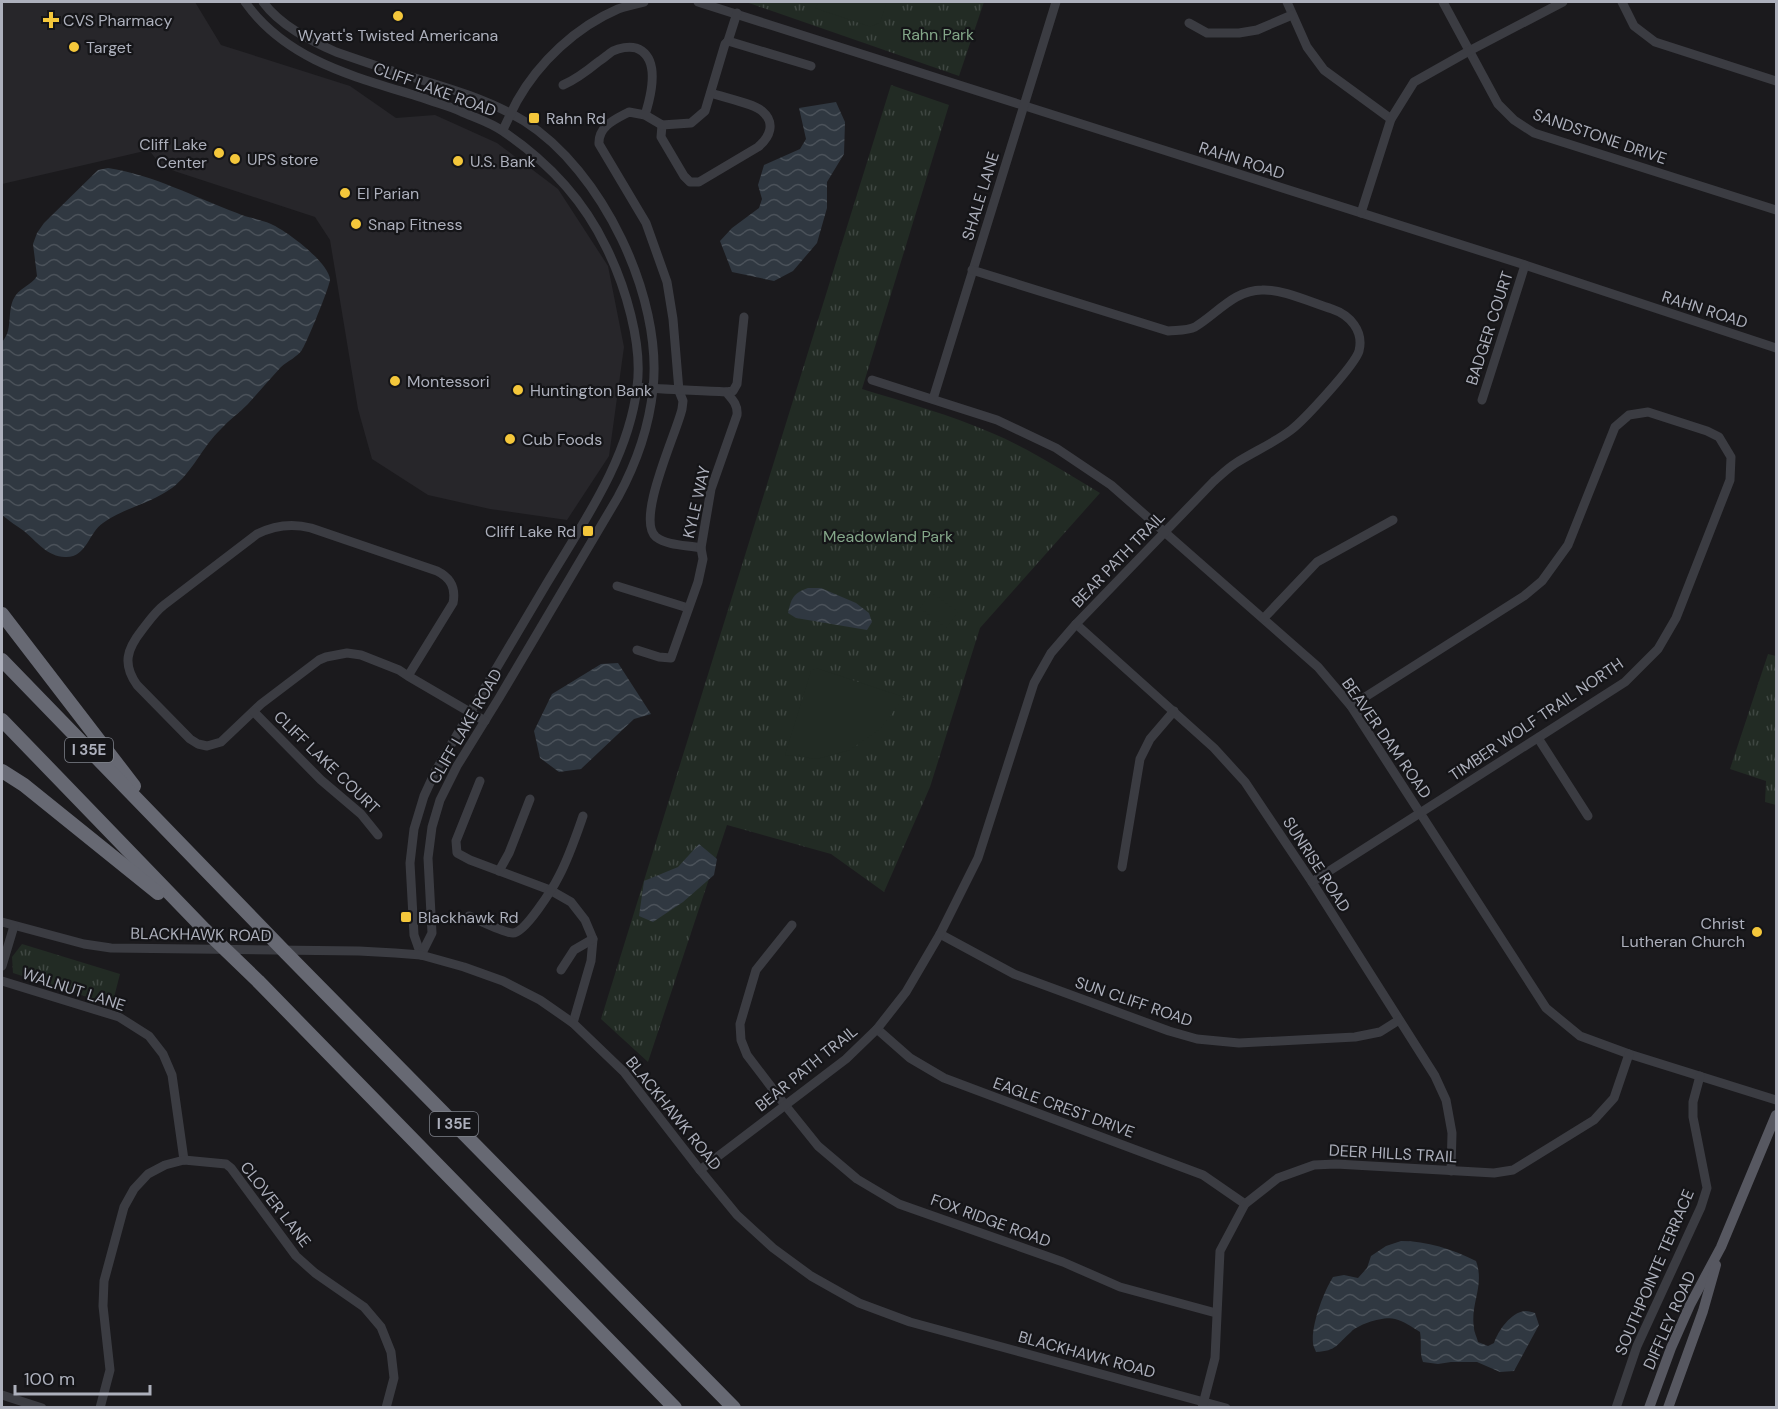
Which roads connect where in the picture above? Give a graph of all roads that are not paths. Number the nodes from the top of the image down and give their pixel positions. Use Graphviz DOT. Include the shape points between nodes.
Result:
graph roads {
  1 [pos="245,2"];
  2 [pos="263,2"];
  3 [pos="644,2"];
  4 [pos="698,2"];
  5 [pos="1056,2"];
  6 [pos="1287,2"];
  7 [pos="1443,2"];
  8 [pos="1563,2"];
  9 [pos="1622,2"];
  10 [pos="737,13"];
  11 [pos="1292,15"];
  12 [pos="1189,23"];
  13 [pos="728,41"];
  14 [pos="1468,51"];
  15 [pos="811,66"];
  16 [pos="1776,81"];
  17 [pos="563,86"];
  18 [pos="711,93"];
  19 [pos="1024,106"];
  20 [pos="511,114"];
  21 [pos="645,115"];
  22 [pos="1391,119"];
  23 [pos="662,125"];
  24 [pos="503,130"];
  25 [pos="1776,210"];
  26 [pos="1361,213"];
  27 [pos="1525,265"];
  28 [pos="972,270"];
  29 [pos="744,317"];
  30 [pos="1776,348"];
  31 [pos="872,380"];
  32 [pos="638,387"];
  33 [pos="653,389"];
  34 [pos="679,391"];
  35 [pos="726,392"];
  36 [pos="933,399"];
  37 [pos="1482,400"];
  38 [pos="1393,520"];
  39 [pos="1165,531"];
  40 [pos="700,548"];
  41 [pos="617,586"];
  42 [pos="688,608"];
  43 [pos="2,614"];
  44 [pos="1264,618"];
  45 [pos="1076,624"];
  46 [pos="637,650"];
  47 [pos="2,660"];
  48 [pos="408,676"];
  49 [pos="1351,706"];
  50 [pos="1174,711"];
  51 [pos="254,712"];
  52 [pos="470,712"];
  53 [pos="2,720"];
  54 [pos="485,721"];
  55 [pos="1538,738"];
  56 [pos="2,772"];
  57 [pos="480,781"];
  58 [pos="530,799"];
  59 [pos="1421,813"];
  60 [pos="584,816"];
  61 [pos="1588,816"];
  62 [pos="378,835"];
  63 [pos="176,840"];
  64 [pos="1122,867"];
  65 [pos="498,871"];
  66 [pos="1312,882"];
  67 [pos="550,890"];
  68 [pos="470,916"];
  69 [pos="2,922"];
  70 [pos="792,925"];
  71 [pos="14,926"];
  72 [pos="204,929"];
  73 [pos="940,934"];
  74 [pos="592,939"];
  75 [pos="421,955"];
  76 [pos="2,966"];
  77 [pos="561,970"];
  78 [pos="2,981"];
  79 [pos="1399,1020"];
  80 [pos="573,1023"];
  81 [pos="877,1029"];
  82 [pos="1629,1054"];
  83 [pos="1700,1076"];
  84 [pos="1776,1100"];
  85 [pos="785,1105"];
  86 [pos="1776,1115"];
  87 [pos="184,1160"];
  88 [pos="700,1170"];
  89 [pos="1451,1171"];
  90 [pos="1245,1204"];
  91 [pos="1721,1247"];
  92 [pos="1216,1313"];
  93 [pos="2,1395"];
  94 [pos="1203,1404"];
  95 [pos="42,1407"];
  96 [pos="100,1407"];
  97 [pos="386,1407"];
  98 [pos="675,1407"];
  99 [pos="734,1407"];
  100 [pos="1226,1407"];
  101 [pos="1616,1407"];
  102 [pos="1649,1407"];
  103 [pos="1668,1407"];
  1 -- 24 [label="street, CLIFF LAKE ROAD" via="277,37 298,52 339,71 458,110"];
  2 -- 20 [label="street, CLIFF LAKE ROAD" via="288,26 316,43"];
  3 -- 20 [label="street" via="619,9 568,40 544,64"];
  4 -- 10 [label="street, RAHN ROAD"];
  5 -- 19 [label="street, SHALE LANE"];
  6 -- 11 [label="street"];
  7 -- 14 [label="street, SANDSTONE DRIVE"];
  8 -- 14 [label="street"];
  9 -- 16 [label="street" via="1634,26 1655,42"];
  10 -- 13 [label="street"];
  10 -- 19 [label="street, RAHN ROAD"];
  11 -- 12 [label="street" via="1239,33 1207,33"];
  11 -- 22 [label="street" via="1307,47 1324,70"];
  13 -- 15 [label="street"];
  13 -- 18 [label="street"];
  14 -- 22 [label="street" via="1414,82"];
  14 -- 25 [label="street, SANDSTONE DRIVE" via="1498,104 1534,133"];
  17 -- 21 [label="street" via="613,51 632,47 648,58 652,86"];
  18 -- 23 [label="street" via="705,111 691,123"];
  18 -- 23 [label="street" via="761,109 771,126 765,141 699,182 690,182 661,136"];
  19 -- 26 [label="street, RAHN ROAD"];
  19 -- 28 [label="street, SHALE LANE"];
  20 -- 24 [label="street"];
  20 -- 33 [label="street, CLIFF LAKE ROAD" via="560,149 604,206 624,243 646,308"];
  21 -- 23 [label="street"];
  21 -- 34 [label="street" via="629,112 612,122 602,129 599,144 646,223 667,282"];
  22 -- 26 [label="street"];
  24 -- 32 [label="street, CLIFF LAKE ROAD" via="571,190 594,222 614,262 634,329"];
  26 -- 27 [label="street, RAHN ROAD"];
  27 -- 30 [label="street, RAHN ROAD"];
  27 -- 37 [label="street, BADGER COURT"];
  28 -- 36 [label="street, SHALE LANE"];
  28 -- 39 [label="street, BEAR PATH TRAIL" via="1168,332 1193,328 1234,297 1261,290 1340,312 1357,328 1359,351 1354,361 1311,411 1290,430 1234,464"];
  29 -- 35 [label="street" via="737,384 733,391"];
  31 -- 36 [label="street, BEAVER DAM ROAD"];
  32 -- 33 [label="street"];
  32 -- 52 [label="street, CLIFF LAKE ROAD" via="616,463"];
  33 -- 34 [label="street"];
  33 -- 54 [label="street, CLIFF LAKE ROAD" via="647,424 629,477"];
  34 -- 35 [label="street"];
  34 -- 40 [label="street" via="682,409 660,469 649,526 658,538"];
  35 -- 40 [label="street, KYLE WAY" via="735,403 738,416 711,489"];
  36 -- 39 [label="street, BEAVER DAM ROAD" via="997,420 1056,448 1111,485"];
  38 -- 44 [label="street" via="1317,562"];
  39 -- 44 [label="street, BEAVER DAM ROAD"];
  39 -- 45 [label="street, BEAR PATH TRAIL"];
  40 -- 42 [label="street, KYLE WAY" via="703,559"];
  41 -- 42 [label="street"];
  42 -- 46 [label="street, KYLE WAY" via="671,658"];
  43 -- 63 [label="highway"];
  44 -- 49 [label="street, BEAVER DAM ROAD" via="1318,667"];
  45 -- 50 [label="street, SUNRISE ROAD"];
  45 -- 73 [label="street, BEAR PATH TRAIL" via="1051,653 1034,683 978,858"];
  47 -- 63 [label="highway, I 35E"];
  48 -- 51 [label="street" via="361,655 333,655 319,660"];
  48 -- 51 [label="street" via="453,603 453,586 447,577 303,526 271,527 250,538 158,610 135,639 128,656 130,674 137,685 198,744 217,745"];
  48 -- 52 [label="street"];
  49 -- 55 [label="street, TIMBER WOLF TRAIL NORTH" via="1542,581 1568,545 1615,428 1629,415 1648,412 1707,430 1719,437 1731,457 1730,480 1676,618 1658,649 1625,682"];
  49 -- 59 [label="street, BEAVER DAM ROAD"];
  50 -- 64 [label="street" via="1150,739 1140,759"];
  50 -- 66 [label="street, SUNRISE ROAD" via="1245,783"];
  51 -- 62 [label="street, CLIFF LAKE COURT"];
  52 -- 54 [label="street"];
  52 -- 75 [label="street, CLIFF LAKE ROAD" via="436,770 414,829 410,863 414,935"];
  53 -- 72 [label="highway, I 35E"];
  54 -- 75 [label="street, CLIFF LAKE ROAD" via="440,800 432,827 428,858 432,933"];
  55 -- 59 [label="street, TIMBER WOLF TRAIL NORTH"];
  55 -- 61 [label="street"];
  56 -- 72 [label="highway" via="24,785"];
  57 -- 65 [label="street" via="455,847 457,853"];
  58 -- 65 [label="street"];
  59 -- 66 [label="street, TIMBER WOLF TRAIL NORTH"];
  59 -- 82 [label="street, BEAVER DAM ROAD" via="1546,1008 1580,1036"];
  60 -- 67 [label="street"];
  63 -- 99 [label="highway, I 35E"];
  65 -- 67 [label="street"];
  66 -- 79 [label="street, SUNRISE ROAD"];
  67 -- 68 [label="street" via="519,932 506,931"];
  67 -- 74 [label="street" via="571,902 585,920"];
  69 -- 71 [label="street, BLACKHAWK ROAD"];
  70 -- 85 [label="street, FOX RIDGE ROAD" via="756,969 740,1024 747,1055"];
  71 -- 75 [label="street, BLACKHAWK ROAD" via="111,948"];
  71 -- 76 [label="street"];
  72 -- 98 [label="highway, I 35E"];
  73 -- 79 [label="street, SUN CLIFF ROAD" via="1014,974 1197,1039 1239,1042 1355,1037 1380,1032"];
  73 -- 81 [label="street, BEAR PATH TRAIL" via="906,992"];
  74 -- 77 [label="street" via="574,950"];
  74 -- 80 [label="street" via="589,972"];
  75 -- 80 [label="street, BLACKHAWK ROAD" via="503,981"];
  78 -- 87 [label="street, WALNUT LANE" via="119,1017 150,1036 172,1075"];
  79 -- 89 [label="street, SUNRISE ROAD" via="1446,1100 1452,1133"];
  80 -- 88 [label="street, BLACKHAWK ROAD" via="624,1072"];
  81 -- 85 [label="street, BEAR PATH TRAIL" via="846,1059"];
  81 -- 90 [label="street, EAGLE CREST DRIVE" via="910,1058 944,1078 1203,1175"];
  82 -- 83 [label="street, BEAVER DAM ROAD"];
  82 -- 89 [label="street, DEER HILLS TRAIL" via="1614,1098 1594,1120 1513,1170"];
  83 -- 84 [label="street, BEAVER DAM ROAD"];
  83 -- 101 [label="street, SOUTHPOINTE TERRACE" via="1692,1102 1707,1188 1637,1346"];
  85 -- 88 [label="street, BEAR PATH TRAIL"];
  85 -- 92 [label="street, FOX RIDGE ROAD" via="818,1146 857,1179 899,1204 1063,1262 1120,1287"];
  86 -- 91 [label="main road, DIFFLEY ROAD"];
  87 -- 96 [label="street" via="165,1164 148,1174 124,1207 104,1281 110,1370"];
  87 -- 97 [label="street, CLOVER LANE" via="226,1164 231,1168 296,1256 364,1307 381,1327 392,1352 394,1378"];
  88 -- 94 [label="street, BLACKHAWK ROAD" via="737,1215 772,1248 811,1276 859,1302 910,1322"];
  89 -- 90 [label="street, DEER HILLS TRAIL" via="1314,1165 1278,1178"];
  90 -- 92 [label="street, DEER HILLS TRAIL" via="1220,1251"];
  91 -- 102 [label="main road, DIFFLEY ROAD" via="1690,1305"];
  91 -- 103 [label="main road, DIFFLEY ROAD" via="1703,1311"];
  92 -- 94 [label="street, DEER HILLS TRAIL" via="1215,1358"];
  93 -- 95 [label="street"];
  94 -- 100 [label="street, BLACKHAWK ROAD"];
}
